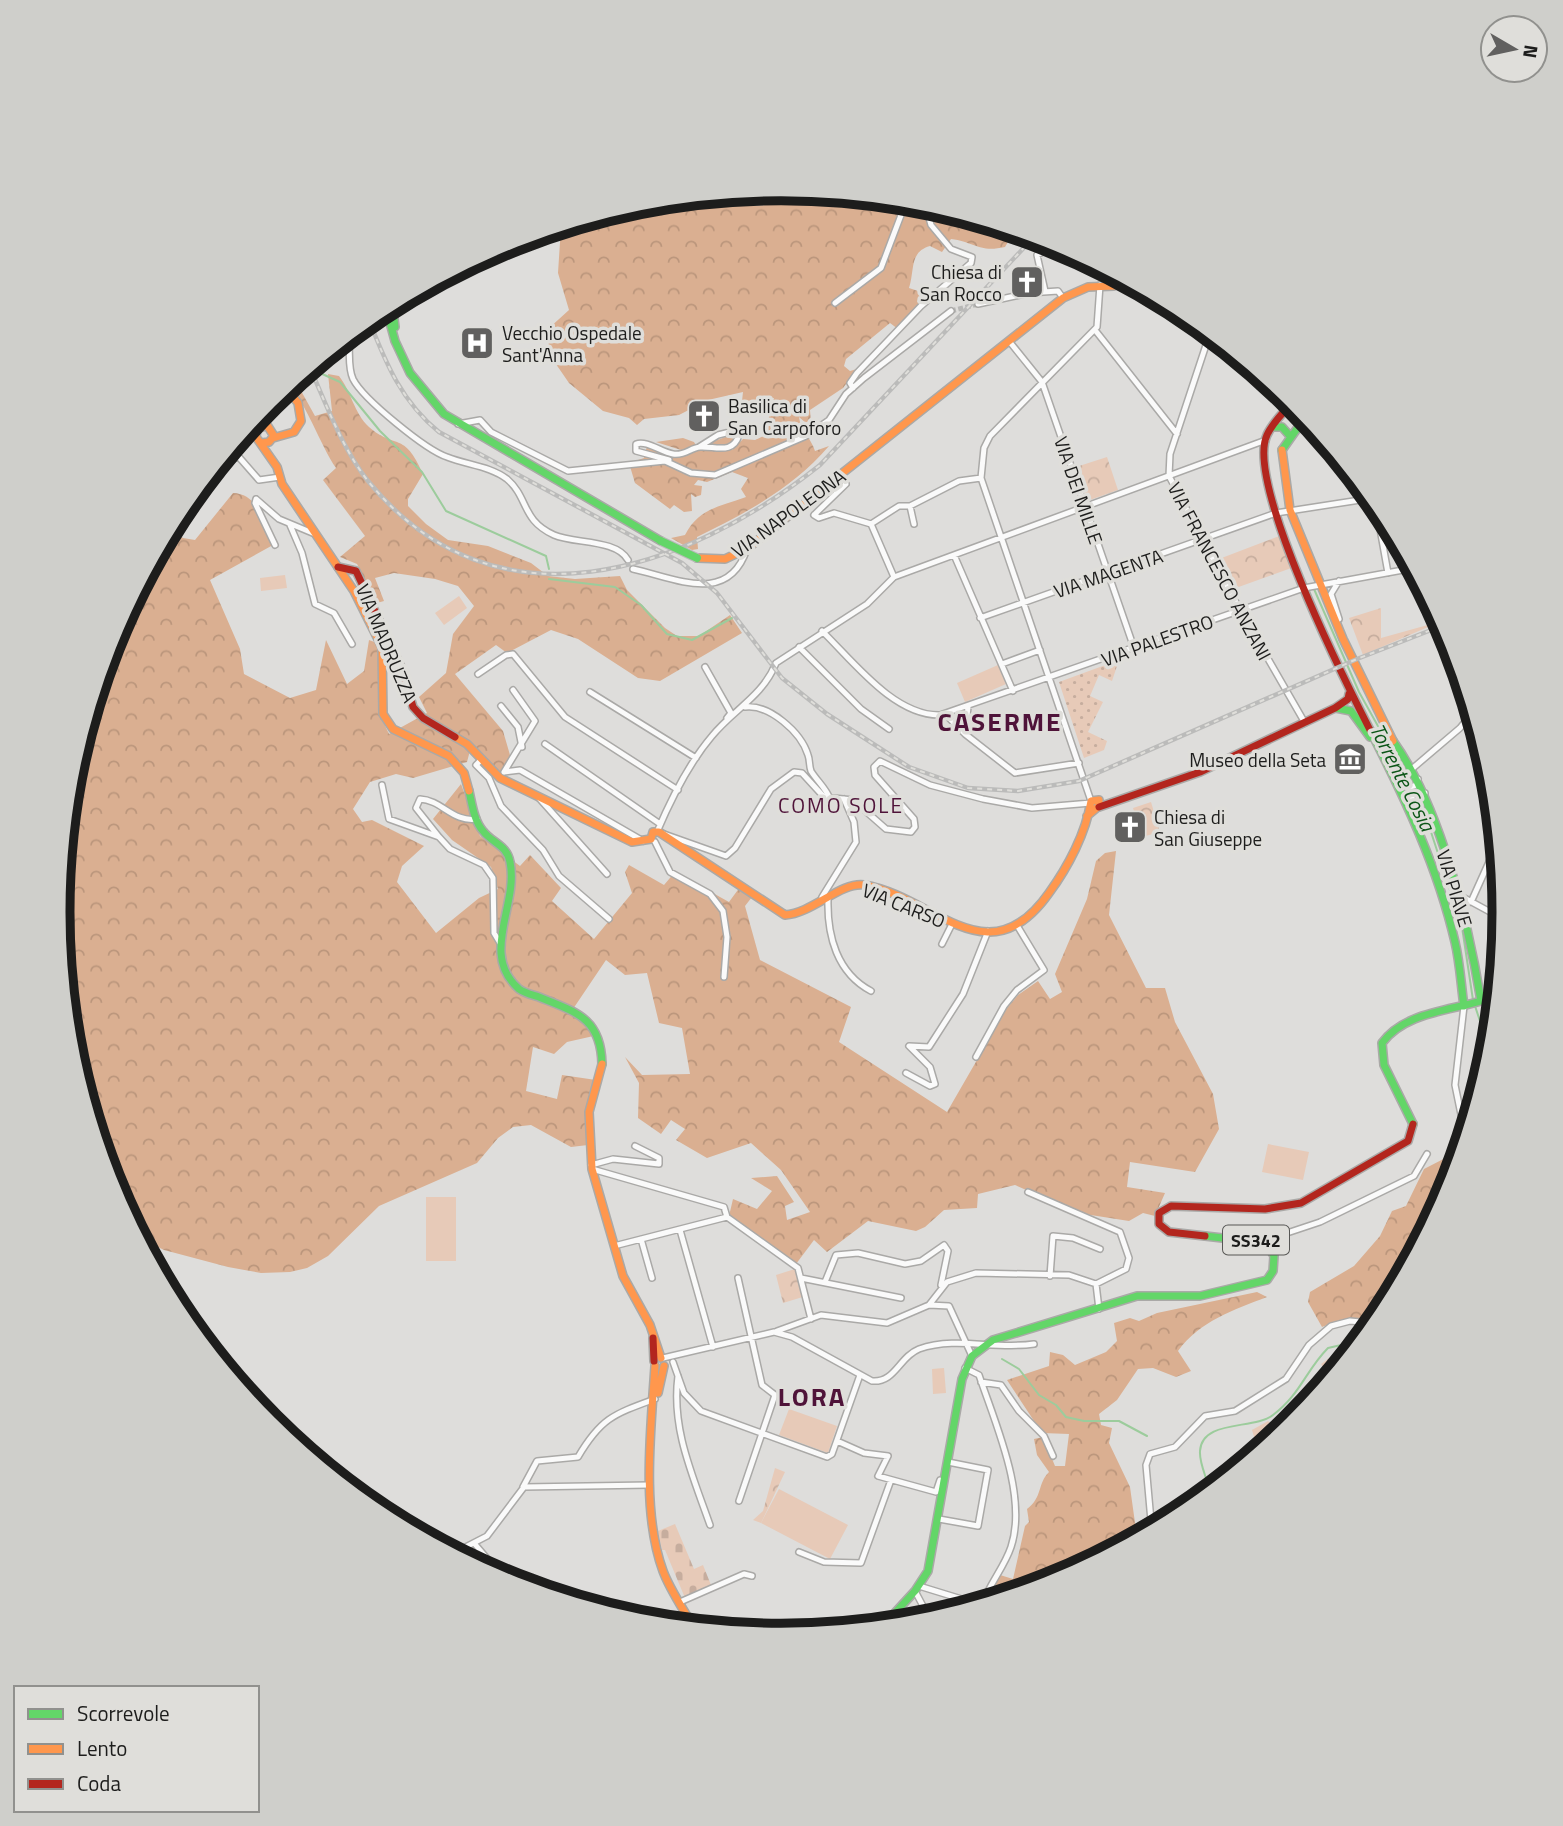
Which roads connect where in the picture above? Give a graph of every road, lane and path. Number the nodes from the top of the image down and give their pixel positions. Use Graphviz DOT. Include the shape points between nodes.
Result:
graph roads {
  1 [pos="902,212"];
  2 [pos="929,217"];
  3 [pos="1043,252"];
  4 [pos="1108,281"];
  5 [pos="1111,283"];
  6 [pos="1045,292"];
  7 [pos="1063,298"];
  8 [pos="835,303"];
  9 [pos="978,304"];
  10 [pos="951,311"];
  11 [pos="394,316"];
  12 [pos="388,319"];
  13 [pos="1095,330"];
  14 [pos="1009,341"];
  15 [pos="1207,343"];
  16 [pos="398,347"];
  17 [pos="349,348"];
  18 [pos="1042,382"];
  19 [pos="853,388"];
  20 [pos="293,396"];
  21 [pos="1285,410"];
  22 [pos="270,419"];
  23 [pos="458,424"];
  24 [pos="1299,425"];
  25 [pos="1274,427"];
  26 [pos="1177,433"];
  27 [pos="269,434"];
  28 [pos="1290,436"];
  29 [pos="1266,442"];
  30 [pos="699,447"];
  31 [pos="1282,450"];
  32 [pos="236,457"];
  33 [pos="671,462"];
  34 [pos="841,475"];
  35 [pos="1168,476"];
  36 [pos="281,477"];
  37 [pos="981,478"];
  38 [pos="1361,501"];
  39 [pos="1083,505"];
  40 [pos="910,506"];
  41 [pos="1290,510"];
  42 [pos="1276,513"];
  43 [pos="871,524"];
  44 [pos="914,524"];
  45 [pos="290,525"];
  46 [pos="1380,528"];
  47 [pos="315,534"];
  48 [pos="1000,536"];
  49 [pos="1203,538"];
  50 [pos="275,545"];
  51 [pos="748,548"];
  52 [pos="954,555"];
  53 [pos="628,560"];
  54 [pos="939,561"];
  55 [pos="338,567"];
  56 [pos="958,568"];
  57 [pos="633,569"];
  58 [pos="1405,570"];
  59 [pos="1108,572"];
  60 [pos="1388,573"];
  61 [pos="894,576"];
  62 [pos="1343,579"];
  63 [pos="1318,584"];
  64 [pos="1306,587"];
  65 [pos="1024,603"];
  66 [pos="1240,610"];
  67 [pos="980,618"];
  68 [pos="822,631"];
  69 [pos="1343,639"];
  70 [pos="352,644"];
  71 [pos="799,647"];
  72 [pos="1134,648"];
  73 [pos="1040,650"];
  74 [pos="1002,664"];
  75 [pos="705,667"];
  76 [pos="478,674"];
  77 [pos="1051,678"];
  78 [pos="513,690"];
  79 [pos="1013,691"];
  80 [pos="590,692"];
  81 [pos="1349,694"];
  82 [pos="501,706"];
  83 [pos="745,707"];
  84 [pos="968,707"];
  85 [pos="1335,708"];
  86 [pos="945,714"];
  87 [pos="1466,720"];
  88 [pos="1304,723"];
  89 [pos="723,724"];
  90 [pos="889,729"];
  91 [pos="965,734"];
  92 [pos="1373,741"];
  93 [pos="545,744"];
  94 [pos="522,747"];
  95 [pos="696,758"];
  96 [pos="482,760"];
  97 [pos="1079,763"];
  98 [pos="1414,767"];
  99 [pos="502,775"];
  100 [pos="1396,782"];
  101 [pos="1417,782"];
  102 [pos="382,785"];
  103 [pos="678,790"];
  104 [pos="1422,793"];
  105 [pos="537,796"];
  106 [pos="830,799"];
  107 [pos="844,800"];
  108 [pos="1094,803"];
  109 [pos="1411,812"];
  110 [pos="477,819"];
  111 [pos="656,836"];
  112 [pos="439,837"];
  113 [pos="1490,859"];
  114 [pos="607,874"];
  115 [pos="1457,894"];
  116 [pos="825,898"];
  117 [pos="1471,902"];
  118 [pos="1463,913"];
  119 [pos="1493,914"];
  120 [pos="609,919"];
  121 [pos="952,924"];
  122 [pos="1018,927"];
  123 [pos="988,931"];
  124 [pos="500,943"];
  125 [pos="942,944"];
  126 [pos="724,977"];
  127 [pos="871,991"];
  128 [pos="1488,999"];
  129 [pos="1473,1003"];
  130 [pos="976,1057"];
  131 [pos="906,1073"];
  132 [pos="1462,1119"];
  133 [pos="635,1146"];
  134 [pos="1427,1154"];
  135 [pos="591,1167"];
  136 [pos="1028,1192"];
  137 [pos="727,1217"];
  138 [pos="680,1230"];
  139 [pos="641,1239"];
  140 [pos="614,1246"];
  141 [pos="1270,1247"];
  142 [pos="1100,1249"];
  143 [pos="1050,1276"];
  144 [pos="652,1278"];
  145 [pos="738,1278"];
  146 [pos="801,1278"];
  147 [pos="825,1282"];
  148 [pos="1096,1284"];
  149 [pos="940,1288"];
  150 [pos="901,1298"];
  151 [pos="929,1305"];
  152 [pos="1099,1309"];
  153 [pos="811,1319"];
  154 [pos="1364,1321"];
  155 [pos="774,1332"];
  156 [pos="753,1336"];
  157 [pos="964,1342"];
  158 [pos="985,1344"];
  159 [pos="1034,1344"];
  160 [pos="713,1347"];
  161 [pos="689,1354"];
  162 [pos="972,1356"];
  163 [pos="662,1362"];
  164 [pos="965,1368"];
  165 [pos="678,1375"];
  166 [pos="860,1375"];
  167 [pos="981,1382"];
  168 [pos="655,1399"];
  169 [pos="957,1414"];
  170 [pos="760,1435"];
  171 [pos="836,1441"];
  172 [pos="1053,1456"];
  173 [pos="948,1462"];
  174 [pos="891,1480"];
  175 [pos="649,1485"];
  176 [pos="522,1488"];
  177 [pos="738,1501"];
  178 [pos="939,1519"];
  179 [pos="1151,1521"];
  180 [pos="710,1525"];
  181 [pos="474,1543"];
  182 [pos="462,1548"];
  183 [pos="799,1552"];
  184 [pos="489,1561"];
  185 [pos="752,1576"];
  186 [pos="917,1588"];
  187 [pos="988,1594"];
  188 [pos="964,1600"];
  189 [pos="680,1602"];
  190 [pos="924,1610"];
  191 [pos="893,1615"];
  192 [pos="689,1618"];
  1 -- 8 [label="street" via="881,268"];
  2 -- 19 [label="street" via="951,249 972,257 971,263 921,306 857,373 850,383"];
  3 -- 6 [label="street" via="1037,255"];
  4 -- 7 [label="main road, VIA NAPOLEONA"];
  5 -- 13 [label="street"];
  6 -- 7 [label="street" via="1058,291"];
  6 -- 9 [label="street"];
  7 -- 14 [label="main road, VIA NAPOLEONA"];
  10 -- 19 [label="street"];
  11 -- 16 [label="main road, VIA NAPOLEONA"];
  12 -- 16 [label="main road, VIA NAPOLEONA"];
  13 -- 18 [label="street"];
  13 -- 26 [label="street"];
  14 -- 18 [label="street, VIA DEI MILLE"];
  14 -- 34 [label="main road, VIA NAPOLEONA"];
  15 -- 26 [label="street, VIA FRANCESCO ANZANI"];
  16 -- 23 [label="main road, VIA NAPOLEONA" via="427,397"];
  17 -- 53 [label="street" via="353,379 412,438 436,453 494,471 517,490 528,516 544,530 617,549"];
  18 -- 37 [label="street" via="987,440"];
  18 -- 39 [label="street, VIA DEI MILLE"];
  19 -- 33 [label="street" via="829,420 806,436 715,475 691,474"];
  20 -- 27 [label="main road" via="301,418 295,431"];
  21 -- 25 [label="main road"];
  22 -- 27 [label="main road"];
  23 -- 33 [label="street" via="480,420 491,432 568,471"];
  23 -- 51 [label="main road, VIA NAPOLEONA, bridge" via="697,558 725,559"];
  24 -- 28 [label="main road"];
  25 -- 28 [label="main road" via="1282,427"];
  25 -- 29 [label="main road" via="1267,432"];
  26 -- 35 [label="street, VIA FRANCESCO ANZANI"];
  27 -- 36 [label="main road"];
  28 -- 31 [label="main road"];
  29 -- 31 [label="main road" via="1272,449"];
  29 -- 35 [label="street"];
  29 -- 42 [label="main road" via="1264,464"];
  30 -- 30 [label="street" via="728,448 739,435 734,430 724,432"];
  30 -- 33 [label="street" via="679,455 636,444 636,450"];
  31 -- 41 [label="main road, VIA PIAVE"];
  32 -- 36 [label="street" via="258,480"];
  34 -- 43 [label="street" via="846,484 814,515 834,513"];
  34 -- 51 [label="main road, VIA NAPOLEONA"];
  35 -- 39 [label="street"];
  35 -- 49 [label="street, VIA FRANCESCO ANZANI"];
  36 -- 47 [label="main road"];
  37 -- 40 [label="street" via="959,481"];
  37 -- 48 [label="street"];
  38 -- 41 [label="street, VIA MAGENTA"];
  39 -- 48 [label="street"];
  39 -- 59 [label="street, VIA DEI MILLE"];
  40 -- 43 [label="street" via="899,506"];
  40 -- 44 [label="street"];
  41 -- 42 [label="street, VIA MAGENTA"];
  41 -- 63 [label="main road, VIA PIAVE"];
  42 -- 49 [label="street, VIA MAGENTA"];
  42 -- 64 [label="main road"];
  43 -- 61 [label="street"];
  45 -- 47 [label="street"];
  45 -- 50 [label="street" via="255,500"];
  45 -- 70 [label="street" via="315,604 334,613"];
  46 -- 60 [label="street"];
  47 -- 55 [label="main road"];
  48 -- 52 [label="street"];
  48 -- 65 [label="street"];
  49 -- 59 [label="street, VIA MAGENTA"];
  49 -- 66 [label="street, VIA FRANCESCO ANZANI"];
  51 -- 57 [label="street" via="729,578 703,586"];
  52 -- 54 [label="street"];
  52 -- 56 [label="street"];
  54 -- 56 [label="street"];
  54 -- 61 [label="street"];
  55 -- 96 [label="main road, VIA MADRUZZA" via="356,571 402,669 413,707 467,744"];
  55 -- 110 [label="main road" via="382,647 383,714 393,729 449,757 464,773"];
  56 -- 67 [label="street"];
  58 -- 60 [label="street, VIA PALESTRO"];
  59 -- 65 [label="street, VIA MAGENTA"];
  59 -- 72 [label="street, VIA DEI MILLE"];
  60 -- 62 [label="street, VIA PALESTRO"];
  61 -- 68 [label="street" via="867,604"];
  62 -- 63 [label="street, VIA PALESTRO"];
  62 -- 69 [label="street" via="1331,594"];
  63 -- 64 [label="street, VIA PALESTRO"];
  63 -- 69 [label="main road, VIA PIAVE"];
  64 -- 66 [label="street, VIA PALESTRO"];
  64 -- 81 [label="main road"];
  65 -- 67 [label="street, VIA MAGENTA"];
  65 -- 73 [label="street"];
  66 -- 72 [label="street, VIA PALESTRO"];
  66 -- 88 [label="street, VIA FRANCESCO ANZANI"];
  67 -- 74 [label="street"];
  68 -- 71 [label="street"];
  68 -- 86 [label="street" via="894,698 922,713"];
  69 -- 98 [label="main road, VIA PIAVE" via="1390,736"];
  71 -- 83 [label="street" via="776,663"];
  71 -- 90 [label="street" via="861,709"];
  72 -- 77 [label="street, VIA PALESTRO"];
  73 -- 74 [label="street"];
  73 -- 77 [label="street"];
  74 -- 79 [label="street"];
  75 -- 89 [label="street" via="731,713"];
  76 -- 103 [label="street" via="513,654 565,718"];
  77 -- 79 [label="street, VIA PALESTRO"];
  77 -- 97 [label="street"];
  78 -- 94 [label="street" via="535,721"];
  79 -- 84 [label="street, VIA PALESTRO"];
  80 -- 95 [label="street"];
  81 -- 85 [label="main road"];
  81 -- 92 [label="main road"];
  82 -- 94 [label="street" via="517,727"];
  83 -- 89 [label="street"];
  83 -- 106 [label="street" via="774,714 795,736"];
  84 -- 86 [label="street, VIA PALESTRO"];
  84 -- 91 [label="street"];
  85 -- 88 [label="main road"];
  85 -- 92 [label="main road" via="1351,710"];
  86 -- 91 [label="street"];
  87 -- 98 [label="street"];
  88 -- 108 [label="main road" via="1177,782"];
  89 -- 95 [label="street"];
  91 -- 97 [label="street" via="1015,773"];
  92 -- 100 [label="main road"];
  93 -- 111 [label="street"];
  94 -- 99 [label="street"];
  95 -- 103 [label="street"];
  96 -- 99 [label="main road, VIA MADRUZZA"];
  96 -- 120 [label="street" via="476,765 489,778 501,806 543,849 559,876"];
  97 -- 108 [label="street"];
  98 -- 101 [label="main road, VIA PIAVE"];
  99 -- 105 [label="main road, VIA MADRUZZA"];
  99 -- 111 [label="street" via="520,770"];
  100 -- 101 [label="street" via="1406,788"];
  100 -- 109 [label="main road"];
  101 -- 104 [label="main road, VIA PIAVE"];
  102 -- 112 [label="street" via="389,819"];
  103 -- 111 [label="street"];
  104 -- 109 [label="street" via="1411,796"];
  104 -- 115 [label="main road, VIA PIAVE"];
  105 -- 111 [label="main road, VIA MADRUZZA" via="632,842"];
  105 -- 114 [label="street"];
  106 -- 107 [label="street"];
  106 -- 111 [label="street" via="802,773 794,772 772,789 726,856"];
  107 -- 108 [label="street" via="853,800 886,829 913,831 914,819 875,775 876,764 882,761 930,785 982,799 1032,808"];
  107 -- 116 [label="street" via="854,822 856,842"];
  108 -- 122 [label="main road" via="1045,904"];
  109 -- 129 [label="main road" via="1451,919"];
  110 -- 112 [label="street" via="463,820 420,799 416,808"];
  110 -- 124 [label="main road" via="510,861"];
  111 -- 116 [label="main road, VIA CARSO" via="785,915 808,910"];
  111 -- 126 [label="street" via="670,872 710,894 723,911 727,937"];
  112 -- 124 [label="street" via="450,849 484,865 493,878 494,933"];
  113 -- 117 [label="street"];
  115 -- 117 [label="street"];
  115 -- 118 [label="main road, VIA PIAVE"];
  116 -- 121 [label="main road, VIA CARSO" via="863,885"];
  116 -- 127 [label="street" via="838,961 857,984"];
  117 -- 118 [label="street"];
  117 -- 119 [label="street"];
  118 -- 129 [label="main road, VIA PIAVE"];
  121 -- 123 [label="main road, VIA CARSO"];
  121 -- 125 [label="street"];
  122 -- 123 [label="main road, VIA CARSO"];
  122 -- 130 [label="street" via="1044,970 1004,1006"];
  123 -- 131 [label="street" via="950,1020 929,1047 909,1046 930,1067 935,1084 930,1086"];
  124 -- 135 [label="main road" via="503,967 514,986 576,1012 589,1022 601,1042 602,1062 589,1112"];
  128 -- 129 [label="main road"];
  129 -- 132 [label="street" via="1455,1085"];
  129 -- 141 [label="main road, SS342" via="1401,1023 1384,1038 1381,1055 1413,1124 1408,1141 1301,1203 1265,1209 1167,1206 1157,1217 1161,1228 1169,1232 1260,1240"];
  133 -- 135 [label="street" via="659,1158 659,1164 613,1159"];
  134 -- 141 [label="street" via="1414,1176 1320,1222 1284,1234"];
  135 -- 137 [label="street" via="723,1207"];
  135 -- 140 [label="main road"];
  136 -- 148 [label="street" via="1122,1234 1128,1266 1121,1274"];
  137 -- 138 [label="street"];
  137 -- 146 [label="street" via="798,1268"];
  138 -- 139 [label="street"];
  138 -- 160 [label="street"];
  139 -- 140 [label="street"];
  139 -- 144 [label="street"];
  140 -- 163 [label="main road"];
  141 -- 152 [label="main road, SS342" via="1275,1267 1261,1283 1200,1296 1137,1296"];
  142 -- 143 [label="street" via="1053,1236"];
  143 -- 148 [label="street" via="1069,1275"];
  143 -- 149 [label="street" via="999,1272 964,1276"];
  145 -- 156 [label="street"];
  146 -- 147 [label="street"];
  146 -- 153 [label="street"];
  147 -- 149 [label="street" via="836,1255 858,1252 874,1259 918,1263 944,1245 948,1251"];
  147 -- 150 [label="street"];
  148 -- 152 [label="street"];
  149 -- 151 [label="street"];
  151 -- 153 [label="street" via="887,1323 835,1314"];
  151 -- 157 [label="street" via="949,1306"];
  152 -- 158 [label="main road, SS342"];
  153 -- 155 [label="street"];
  154 -- 179 [label="street" via="1331,1326 1309,1345 1286,1379 1245,1406 1205,1416 1175,1447 1150,1454 1146,1465"];
  155 -- 156 [label="street"];
  155 -- 166 [label="street" via="792,1337"];
  156 -- 160 [label="street"];
  156 -- 170 [label="street" via="762,1385 775,1395"];
  157 -- 158 [label="street"];
  157 -- 162 [label="street"];
  157 -- 166 [label="street" via="915,1350 886,1380 872,1381"];
  158 -- 159 [label="street"];
  158 -- 162 [label="main road, SS342"];
  160 -- 161 [label="street"];
  161 -- 163 [label="street"];
  161 -- 163 [label="street"];
  162 -- 164 [label="main road, SS342"];
  163 -- 165 [label="street"];
  163 -- 168 [label="main road"];
  164 -- 167 [label="street" via="975,1371"];
  164 -- 169 [label="main road, SS342"];
  165 -- 170 [label="street" via="691,1404 701,1412"];
  165 -- 180 [label="street" via="679,1426"];
  166 -- 171 [label="street"];
  167 -- 172 [label="street" via="1001,1385 1044,1436"];
  167 -- 187 [label="street" via="1007,1459 1014,1516 1011,1548"];
  168 -- 175 [label="main road"];
  168 -- 176 [label="street" via="607,1418 578,1457 537,1461"];
  169 -- 173 [label="main road, SS342"];
  169 -- 174 [label="street" via="953,1415 937,1492"];
  170 -- 171 [label="street" via="828,1457"];
  170 -- 177 [label="street"];
  171 -- 174 [label="street" via="864,1453 888,1456 878,1476"];
  173 -- 178 [label="main road, SS342"];
  173 -- 178 [label="street" via="988,1470 978,1526"];
  174 -- 183 [label="street" via="861,1563 824,1562"];
  175 -- 176 [label="street"];
  175 -- 189 [label="main road" via="658,1556"];
  176 -- 181 [label="street" via="488,1535"];
  178 -- 186 [label="main road, SS342" via="928,1571"];
  181 -- 182 [label="street"];
  181 -- 184 [label="street"];
  185 -- 189 [label="street" via="744,1574"];
  186 -- 188 [label="street"];
  186 -- 190 [label="street"];
  186 -- 191 [label="main road, SS342"];
  189 -- 192 [label="main road"];
}
